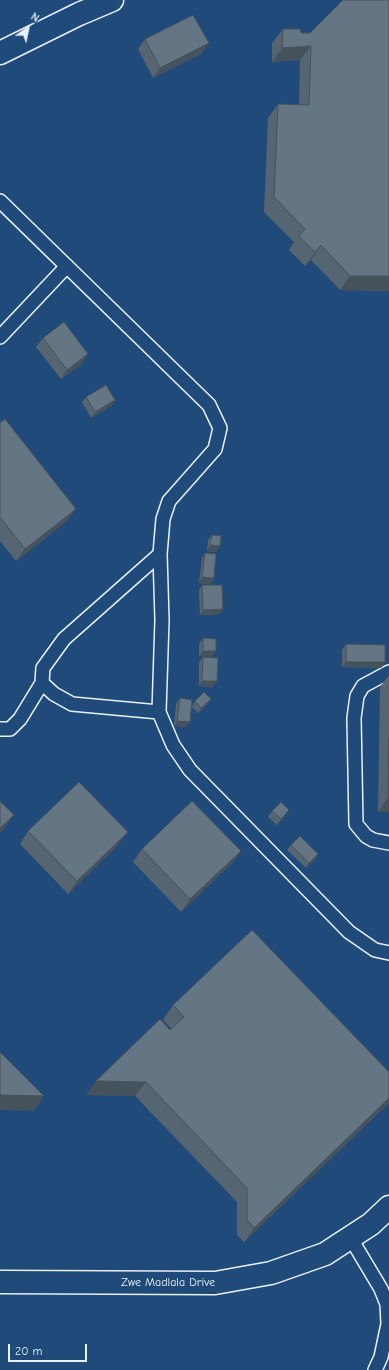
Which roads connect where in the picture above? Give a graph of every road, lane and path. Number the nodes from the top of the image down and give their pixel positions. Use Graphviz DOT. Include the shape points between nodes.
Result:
graph roads {
  1 [pos="112,0"];
  2 [pos="76,7"];
  3 [pos="0,53"];
  4 [pos="0,201"];
  5 [pos="67,266"];
  6 [pos="3,330"];
  7 [pos="160,554"];
  8 [pos="389,672"];
  9 [pos="42,684"];
  10 [pos="159,712"];
  11 [pos="0,729"];
  12 [pos="389,843"];
  13 [pos="389,953"];
  14 [pos="389,1207"];
  15 [pos="350,1237"];
  16 [pos="0,1282"];
  17 [pos="375,1370"];
  1 -- 2 [label="street"];
  2 -- 3 [label="street"];
  4 -- 5 [label="lane"];
  5 -- 6 [label="lane"];
  5 -- 7 [label="lane" via="209,405 220,428 215,449 169,501 163,519"];
  7 -- 9 [label="lane" via="64,638 43,668"];
  7 -- 10 [label="lane" via="162,620"];
  8 -- 12 [label="lane" via="368,683 356,696 354,726 356,824 366,836"];
  9 -- 10 [label="lane" via="72,704"];
  9 -- 11 [label="lane" via="20,719 10,729"];
  10 -- 13 [label="lane" via="173,745 190,770 349,932 375,950"];
  14 -- 15 [label="street, Zwe Madlala Drive" via="371,1224"];
  15 -- 16 [label="street, Zwe Madlala Drive" via="325,1254 271,1273 215,1284"];
  15 -- 17 [label="lane" via="387,1304 388,1324 381,1357"];
}
